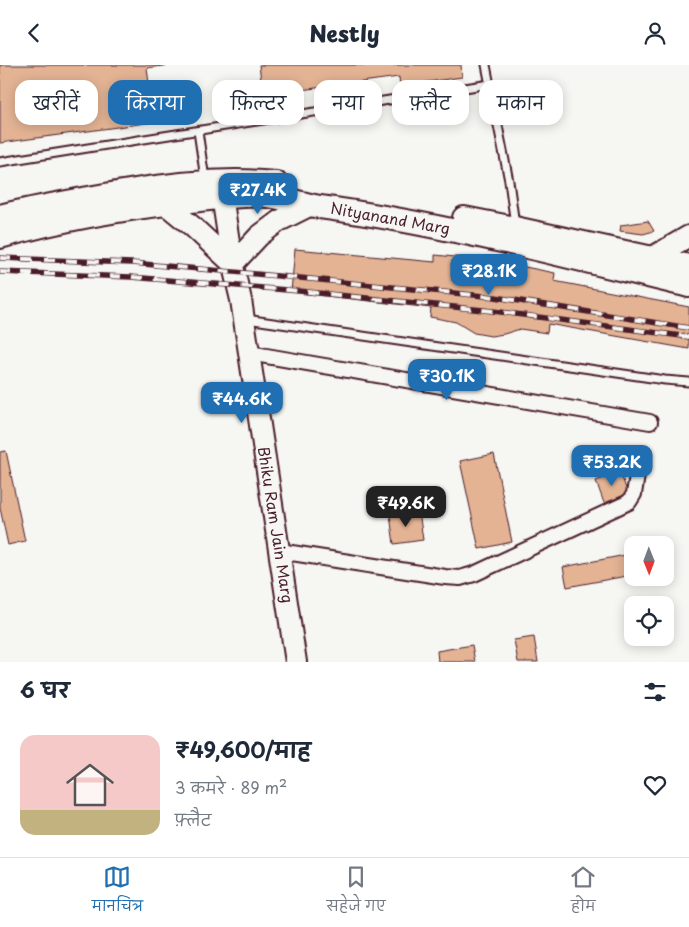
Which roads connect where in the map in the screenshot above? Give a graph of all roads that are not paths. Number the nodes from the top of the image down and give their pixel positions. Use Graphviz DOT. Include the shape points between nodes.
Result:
graph roads {
  1 [pos="486,65"];
  2 [pos="489,80"];
  3 [pos="479,86"];
  4 [pos="498,125"];
  5 [pos="198,131"];
  6 [pos="0,162"];
  7 [pos="216,187"];
  8 [pos="165,204"];
  9 [pos="311,205"];
  10 [pos="0,216"];
  11 [pos="516,228"];
  12 [pos="689,236"];
  13 [pos="0,237"];
  14 [pos="651,258"];
  15 [pos="232,264"];
  16 [pos="689,266"];
  17 [pos="689,286"];
  18 [pos="243,318"];
  19 [pos="249,353"];
  20 [pos="689,382"];
  21 [pos="650,422"];
  22 [pos="640,457"];
  23 [pos="279,551"];
  24 [pos="296,662"];
  1 -- 2 [label="lane"];
  3 -- 5 [label="lane"];
  4 -- 11 [label="lane"];
  5 -- 6 [label="lane"];
  5 -- 7 [label="lane"];
  7 -- 8 [label="main road, Nityanand Marg"];
  7 -- 9 [label="main road, Nityanand Marg"];
  7 -- 10 [label="main road, Nityanand Marg" via="154,186"];
  7 -- 11 [label="main road, Nityanand Marg" via="244,181 279,183"];
  7 -- 15 [label="street, Bhiku Ram Jain Marg"];
  8 -- 13 [label="main road, Nityanand Marg" via="43,225"];
  8 -- 15 [label="street"];
  9 -- 15 [label="street" via="279,221"];
  9 -- 17 [label="main road, Nityanand Marg" via="426,224"];
  11 -- 14 [label="main road, Nityanand Marg"];
  12 -- 14 [label="street"];
  14 -- 16 [label="main road, Nityanand Marg"];
  15 -- 18 [label="street, Bhiku Ram Jain Marg"];
  18 -- 19 [label="street, Bhiku Ram Jain Marg"];
  18 -- 20 [label="lane"];
  19 -- 21 [label="street"];
  19 -- 23 [label="street, Bhiku Ram Jain Marg"];
  22 -- 23 [label="street" via="634,494 629,502 474,574 445,577"];
  23 -- 24 [label="street, Bhiku Ram Jain Marg"];
}
